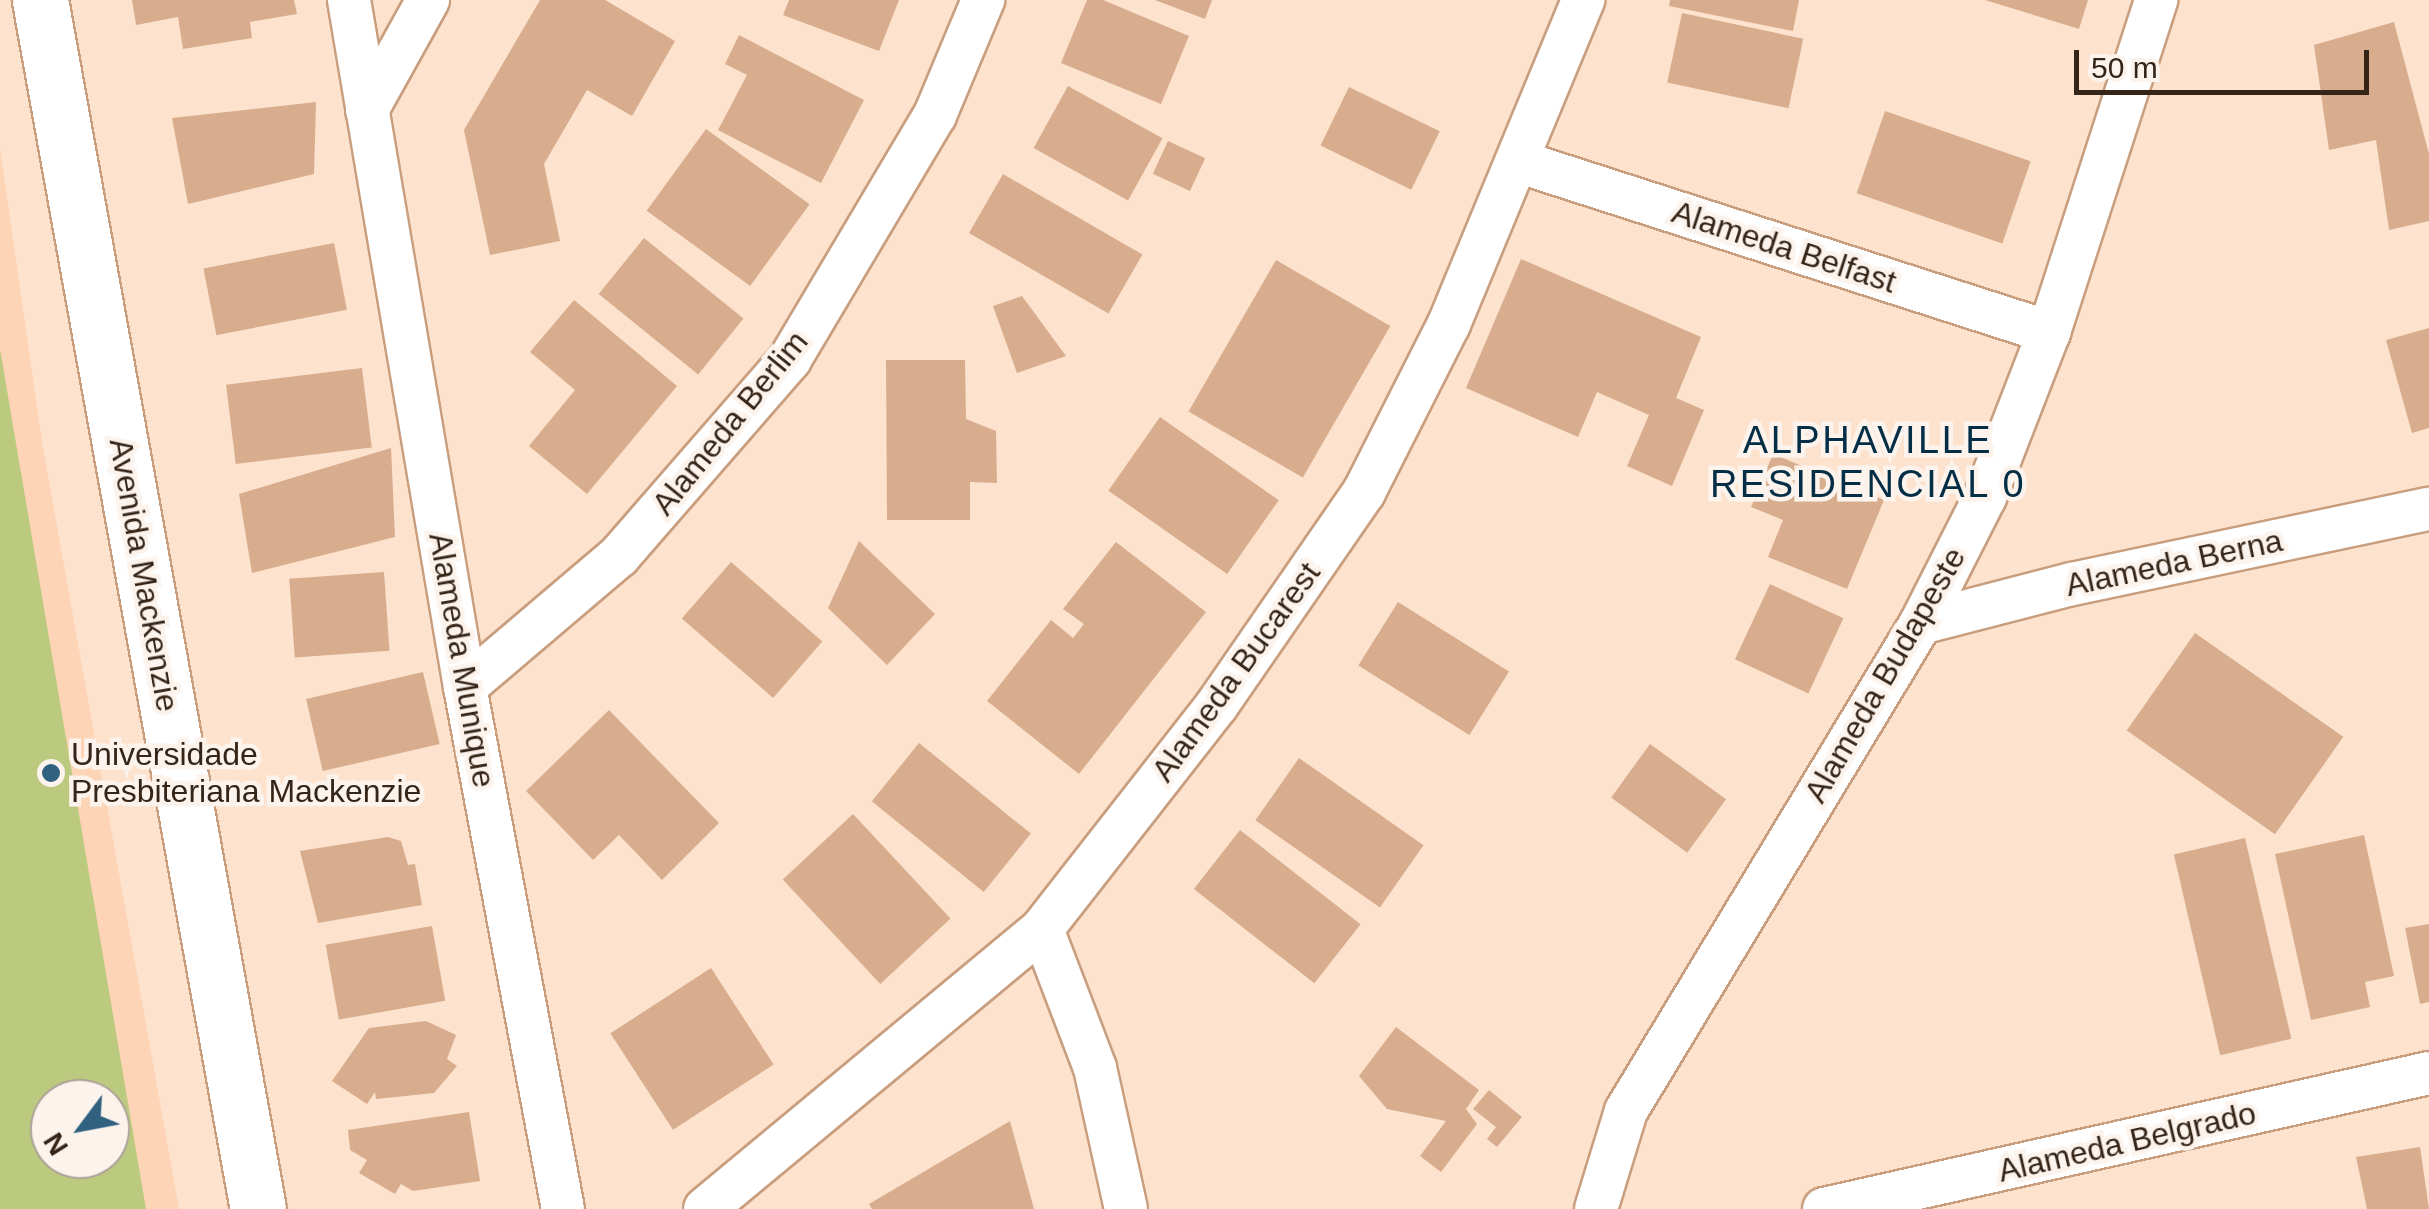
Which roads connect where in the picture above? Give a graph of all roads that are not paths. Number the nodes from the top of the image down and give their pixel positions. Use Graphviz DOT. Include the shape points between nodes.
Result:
graph roads {
  1 [pos="40,0"];
  2 [pos="349,0"];
  3 [pos="428,0"];
  4 [pos="984,0"];
  5 [pos="1583,0"];
  6 [pos="2156,0"];
  7 [pos="367,110"];
  8 [pos="1520,162"];
  9 [pos="2049,332"];
  10 [pos="2429,510"];
  11 [pos="1920,623"];
  12 [pos="465,686"];
  13 [pos="1042,929"];
  14 [pos="2429,1073"];
  15 [pos="1963,1195"];
  16 [pos="258,1209"];
  17 [pos="564,1209"];
  18 [pos="705,1209"];
  19 [pos="1126,1209"];
  20 [pos="1596,1209"];
  21 [pos="1824,1209"];
  1 -- 16 [label="main road, Avenida Mackenzie"];
  2 -- 7 [label="street, Alameda Munique"];
  3 -- 7 [label="street"];
  4 -- 12 [label="street, Alameda Berlim" via="935,115 790,360 619,556"];
  5 -- 8 [label="street, Alameda Bucarest"];
  6 -- 9 [label="street, Alameda Budapeste"];
  7 -- 12 [label="street, Alameda Munique"];
  8 -- 9 [label="street, Alameda Belfast"];
  8 -- 13 [label="street, Alameda Bucarest" via="1449,324 1364,492 1217,705"];
  9 -- 11 [label="street, Alameda Budapeste" via="1985,498"];
  10 -- 11 [label="street, Alameda Berna" via="2072,584"];
  11 -- 20 [label="street, Alameda Budapeste" via="1626,1111"];
  12 -- 17 [label="street, Alameda Munique"];
  13 -- 18 [label="street, Alameda Bucarest"];
  13 -- 19 [label="street" via="1095,1068"];
  14 -- 15 [label="street, Alameda Belgrado"];
  15 -- 21 [label="street, Alameda Belgrado"];
}
